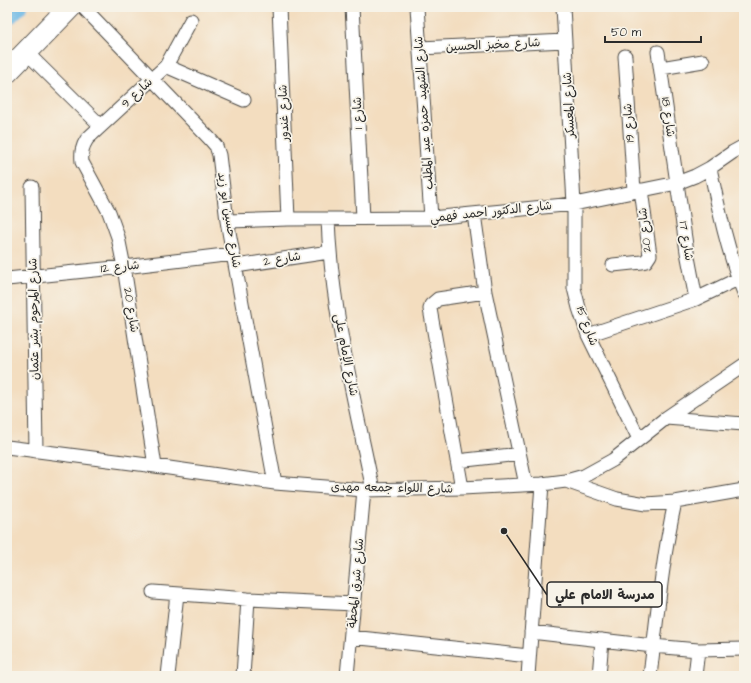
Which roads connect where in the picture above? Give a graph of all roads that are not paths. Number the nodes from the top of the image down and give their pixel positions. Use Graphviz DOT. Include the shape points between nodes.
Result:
graph roads {
  1 [pos="70,7"];
  2 [pos="83,7"];
  3 [pos="279,7"];
  4 [pos="352,7"];
  5 [pos="417,7"];
  6 [pos="563,7"];
  7 [pos="191,20"];
  8 [pos="565,41"];
  9 [pos="420,48"];
  10 [pos="26,52"];
  11 [pos="658,52"];
  12 [pos="625,56"];
  13 [pos="703,61"];
  14 [pos="166,66"];
  15 [pos="661,68"];
  16 [pos="7,72"];
  17 [pos="151,79"];
  18 [pos="244,100"];
  19 [pos="102,126"];
  20 [pos="744,146"];
  21 [pos="82,162"];
  22 [pos="710,168"];
  23 [pos="677,183"];
  24 [pos="32,187"];
  25 [pos="637,190"];
  26 [pos="574,204"];
  27 [pos="474,214"];
  28 [pos="363,218"];
  29 [pos="430,218"];
  30 [pos="288,219"];
  31 [pos="328,219"];
  32 [pos="227,221"];
  33 [pos="329,252"];
  34 [pos="235,260"];
  35 [pos="613,265"];
  36 [pos="124,267"];
  37 [pos="33,276"];
  38 [pos="7,279"];
  39 [pos="738,279"];
  40 [pos="485,292"];
  41 [pos="744,294"];
  42 [pos="696,299"];
  43 [pos="588,335"];
  44 [pos="744,365"];
  45 [pos="666,418"];
  46 [pos="744,424"];
  47 [pos="639,439"];
  48 [pos="7,447"];
  49 [pos="36,451"];
  50 [pos="519,454"];
  51 [pos="457,461"];
  52 [pos="155,466"];
  53 [pos="566,481"];
  54 [pos="275,484"];
  55 [pos="542,484"];
  56 [pos="526,485"];
  57 [pos="462,488"];
  58 [pos="369,490"];
  59 [pos="744,490"];
  60 [pos="674,502"];
  61 [pos="153,592"];
  62 [pos="177,594"];
  63 [pos="248,599"];
  64 [pos="354,604"];
  65 [pos="531,632"];
  66 [pos="351,637"];
  67 [pos="602,640"];
  68 [pos="653,646"];
  69 [pos="744,649"];
  70 [pos="698,650"];
  71 [pos="529,656"];
  72 [pos="168,676"];
  73 [pos="243,676"];
  74 [pos="347,676"];
  75 [pos="528,676"];
  76 [pos="599,676"];
  77 [pos="650,676"];
  78 [pos="695,676"];
  1 -- 10 [label="highway"];
  2 -- 17 [label="street, شارع حسين ابو زيد"];
  3 -- 30 [label="street, شارع غندور"];
  4 -- 28 [label="street, شارع 1"];
  5 -- 9 [label="street, شارع الشهيد حمزه عبد المطلب"];
  6 -- 8 [label="street, شارع المعسكر"];
  7 -- 14 [label="street, شارع 9"];
  8 -- 9 [label="street, شارع مخبز الحسين"];
  8 -- 26 [label="street, شارع المعسكر"];
  9 -- 29 [label="street, شارع الشهيد حمزه عبد المطلب"];
  10 -- 16 [label="highway"];
  10 -- 19 [label="street"];
  11 -- 15 [label="street, شارع 18"];
  12 -- 25 [label="street, شارع 19"];
  13 -- 15 [label="street"];
  14 -- 17 [label="street, شارع 9"];
  14 -- 18 [label="street"];
  15 -- 23 [label="street, شارع 18"];
  17 -- 19 [label="street, شارع 9"];
  17 -- 32 [label="street, شارع حسين ابو زيد" via="216,146"];
  19 -- 21 [label="street, شارع 9" via="82,147"];
  20 -- 22 [label="street, شارع الدكتور احمد فهمي"];
  21 -- 36 [label="street, شارع 20" via="109,212 118,237"];
  22 -- 23 [label="street, شارع الدكتور احمد فهمي"];
  22 -- 39 [label="street" via="722,224"];
  23 -- 25 [label="street, شارع الدكتور احمد فهمي"];
  23 -- 42 [label="street, شارع 17"];
  24 -- 37 [label="street, شارع المرحوم بشر عثمان"];
  25 -- 26 [label="street, شارع الدكتور احمد فهمي"];
  25 -- 35 [label="street, شارع 20" via="650,255 646,261"];
  26 -- 27 [label="street, شارع الدكتور احمد فهمي"];
  26 -- 43 [label="street, شارع 15" via="574,288"];
  27 -- 29 [label="street, شارع الدكتور احمد فهمي"];
  27 -- 40 [label="street"];
  28 -- 29 [label="street, شارع الدكتور احمد فهمي"];
  28 -- 31 [label="street, شارع الدكتور احمد فهمي"];
  30 -- 31 [label="street, شارع الدكتور احمد فهمي"];
  30 -- 32 [label="street, شارع الدكتور احمد فهمي"];
  31 -- 33 [label="street, شارع الإمام على"];
  32 -- 34 [label="street, شارع حسين ابو زيد"];
  33 -- 34 [label="street, شارع 2"];
  33 -- 58 [label="street, شارع الإمام على"];
  34 -- 36 [label="street, شارع 12"];
  34 -- 54 [label="street, شارع حسين ابو زيد"];
  36 -- 37 [label="street, شارع 12"];
  36 -- 52 [label="street, شارع 20"];
  37 -- 38 [label="street, شارع 12"];
  37 -- 49 [label="street, شارع المرحوم بشر عثمان"];
  39 -- 41 [label="street"];
  39 -- 42 [label="street"];
  40 -- 50 [label="street"];
  40 -- 51 [label="street" via="438,299 431,304 430,309"];
  42 -- 43 [label="street"];
  43 -- 47 [label="street, شارع 15"];
  44 -- 45 [label="street, شارع اللواء جمعه مهدى"];
  45 -- 46 [label="street"];
  45 -- 47 [label="street, شارع اللواء جمعه مهدى"];
  47 -- 53 [label="street, شارع اللواء جمعه مهدى" via="613,460 584,476"];
  48 -- 49 [label="street, شارع اللواء جمعه مهدى"];
  49 -- 52 [label="street, شارع اللواء جمعه مهدى"];
  50 -- 51 [label="street"];
  50 -- 56 [label="street"];
  51 -- 57 [label="street"];
  52 -- 54 [label="street, شارع اللواء جمعه مهدى"];
  53 -- 55 [label="street, شارع اللواء جمعه مهدى"];
  53 -- 60 [label="street" via="617,499 646,504"];
  54 -- 58 [label="street, شارع اللواء جمعه مهدى"];
  55 -- 56 [label="street, شارع اللواء جمعه مهدى"];
  55 -- 65 [label="street"];
  56 -- 57 [label="street, شارع اللواء جمعه مهدى"];
  57 -- 58 [label="street, شارع اللواء جمعه مهدى"];
  58 -- 64 [label="street, شارع شرق المحطة"];
  59 -- 60 [label="street"];
  60 -- 68 [label="street" via="660,583"];
  61 -- 62 [label="street"];
  62 -- 63 [label="street"];
  62 -- 72 [label="street"];
  63 -- 64 [label="street"];
  63 -- 73 [label="street"];
  64 -- 66 [label="street, شارع شرق المحطة"];
  65 -- 67 [label="street"];
  65 -- 71 [label="street"];
  66 -- 71 [label="street"];
  66 -- 74 [label="street, شارع شرق المحطة"];
  67 -- 68 [label="street"];
  67 -- 76 [label="street"];
  68 -- 70 [label="street"];
  68 -- 77 [label="street"];
  69 -- 70 [label="street"];
  70 -- 78 [label="street"];
  71 -- 75 [label="street"];
}
